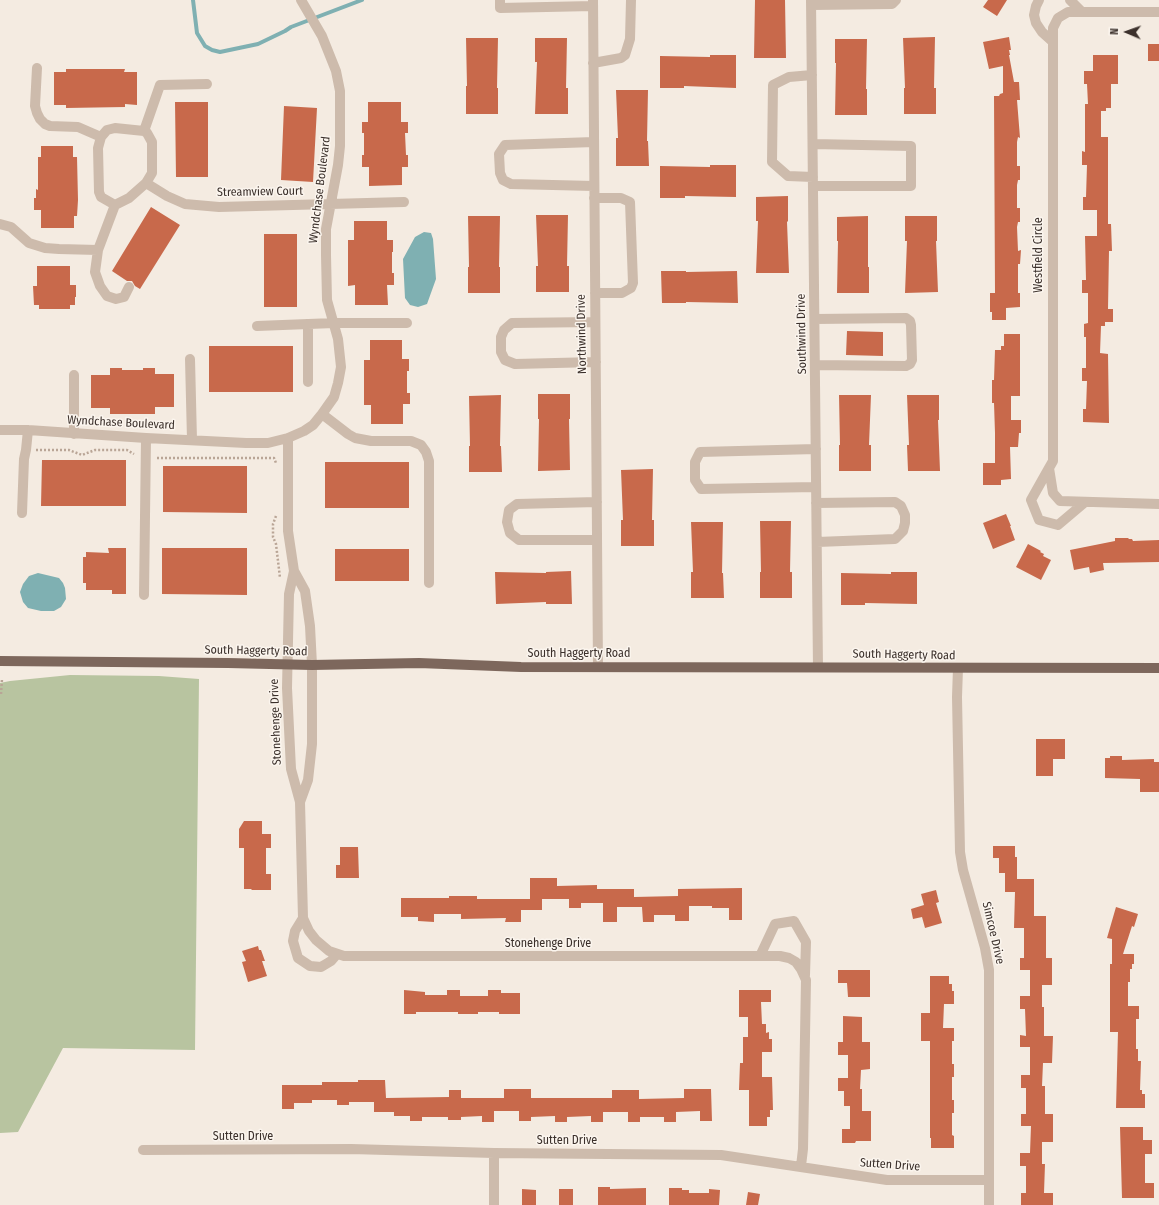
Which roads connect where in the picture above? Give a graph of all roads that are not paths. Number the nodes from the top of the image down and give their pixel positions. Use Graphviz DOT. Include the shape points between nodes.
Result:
graph roads {
  1 [pos="500,0"];
  2 [pos="631,0"];
  3 [pos="896,0"];
  4 [pos="1040,0"];
  5 [pos="1070,0"];
  6 [pos="303,3"];
  7 [pos="593,3"];
  8 [pos="812,3"];
  9 [pos="1081,11"];
  10 [pos="1159,12"];
  11 [pos="1052,41"];
  12 [pos="593,63"];
  13 [pos="37,68"];
  14 [pos="812,75"];
  15 [pos="208,84"];
  16 [pos="144,130"];
  17 [pos="101,138"];
  18 [pos="594,142"];
  19 [pos="813,144"];
  20 [pos="813,181"];
  21 [pos="146,183"];
  22 [pos="594,186"];
  23 [pos="594,198"];
  24 [pos="404,202"];
  25 [pos="331,204"];
  26 [pos="115,205"];
  27 [pos="0,224"];
  28 [pos="98,250"];
  29 [pos="129,287"];
  30 [pos="595,293"];
  31 [pos="815,319"];
  32 [pos="595,322"];
  33 [pos="334,323"];
  34 [pos="407,323"];
  35 [pos="308,324"];
  36 [pos="257,326"];
  37 [pos="190,359"];
  38 [pos="596,362"];
  39 [pos="815,365"];
  40 [pos="74,375"];
  41 [pos="308,382"];
  42 [pos="322,414"];
  43 [pos="0,430"];
  44 [pos="28,430"];
  45 [pos="74,434"];
  46 [pos="146,438"];
  47 [pos="288,438"];
  48 [pos="192,440"];
  49 [pos="816,450"];
  50 [pos="1050,468"];
  51 [pos="816,487"];
  52 [pos="597,502"];
  53 [pos="816,503"];
  54 [pos="1084,503"];
  55 [pos="1159,504"];
  56 [pos="22,513"];
  57 [pos="597,540"];
  58 [pos="817,542"];
  59 [pos="294,572"];
  60 [pos="429,583"];
  61 [pos="144,595"];
  62 [pos="0,661"];
  63 [pos="288,665"];
  64 [pos="312,665"];
  65 [pos="598,667"];
  66 [pos="818,667"];
  67 [pos="958,668"];
  68 [pos="1159,668"];
  69 [pos="300,802"];
  70 [pos="303,918"];
  71 [pos="337,954"];
  72 [pos="760,956"];
  73 [pos="804,975"];
  74 [pos="143,1150"];
  75 [pos="494,1153"];
  76 [pos="801,1166"];
  77 [pos="989,1180"];
  78 [pos="494,1205"];
  79 [pos="989,1205"];
  1 -- 7 [label="street" via="500,8"];
  2 -- 12 [label="street" via="630,39 626,55"];
  3 -- 8 [label="street" via="892,4"];
  4 -- 11 [label="street" via="1034,15 1036,23"];
  5 -- 9 [label="street"];
  6 -- 25 [label="street, Wyndchase Boulevard" via="322,36 336,71 340,91 340,146"];
  7 -- 12 [label="street, Northwind Drive"];
  8 -- 14 [label="street, Southwind Drive"];
  9 -- 10 [label="street, Westfield Circle"];
  9 -- 11 [label="street, Westfield Circle" via="1068,12 1058,18 1053,28"];
  11 -- 50 [label="street, Westfield Circle" via="1053,461"];
  12 -- 18 [label="street, Northwind Drive"];
  13 -- 17 [label="street" via="35,106 40,119 50,126 78,127"];
  14 -- 19 [label="street, Southwind Drive"];
  14 -- 20 [label="street" via="789,77 773,85 772,162 788,176"];
  15 -- 16 [label="street" via="160,85"];
  16 -- 17 [label="street" via="115,128 107,130"];
  16 -- 21 [label="street" via="152,142 152,173"];
  17 -- 26 [label="street" via="98,148 99,192 101,197"];
  18 -- 22 [label="street, Northwind Drive"];
  18 -- 22 [label="street" via="505,145 499,154 500,173 503,180 511,184"];
  19 -- 20 [label="street, Southwind Drive"];
  19 -- 20 [label="street" via="911,146 911,186"];
  20 -- 31 [label="street, Southwind Drive"];
  21 -- 25 [label="street, Streamview Court" via="185,204 219,208"];
  21 -- 26 [label="street" via="129,198"];
  22 -- 23 [label="street, Northwind Drive"];
  23 -- 30 [label="street, Northwind Drive"];
  23 -- 30 [label="street" via="621,198 630,202 633,283 631,288 622,293"];
  24 -- 25 [label="street, Streamview Court"];
  25 -- 33 [label="street, Wyndchase Boulevard" via="326,229 326,283 327,300"];
  26 -- 28 [label="street"];
  27 -- 28 [label="street" via="11,227 29,243 45,248"];
  28 -- 29 [label="street" via="95,272 107,296 116,300 124,297"];
  30 -- 32 [label="street, Northwind Drive"];
  31 -- 39 [label="street, Southwind Drive"];
  31 -- 39 [label="street" via="906,318 911,325 912,360 906,366"];
  32 -- 38 [label="street, Northwind Drive"];
  32 -- 38 [label="street" via="512,324 504,330 501,337 501,352 505,360 514,364"];
  33 -- 34 [label="street"];
  33 -- 35 [label="street"];
  33 -- 42 [label="street, Wyndchase Boulevard" via="341,354 341,367 334,397"];
  35 -- 36 [label="street"];
  35 -- 41 [label="street"];
  37 -- 48 [label="street"];
  38 -- 52 [label="street, Northwind Drive"];
  39 -- 49 [label="street, Southwind Drive"];
  40 -- 45 [label="street"];
  42 -- 47 [label="street, Wyndchase Boulevard" via="313,425"];
  42 -- 60 [label="street" via="355,438 371,441 411,441 426,452 429,461"];
  43 -- 44 [label="street, Wyndchase Boulevard"];
  44 -- 45 [label="street, Wyndchase Boulevard"];
  44 -- 56 [label="street"];
  45 -- 46 [label="street, Wyndchase Boulevard"];
  46 -- 48 [label="street, Wyndchase Boulevard"];
  46 -- 61 [label="street"];
  47 -- 48 [label="street, Wyndchase Boulevard" via="268,443"];
  47 -- 59 [label="street" via="288,530"];
  49 -- 51 [label="street, Southwind Drive"];
  49 -- 51 [label="street" via="700,452 695,462 695,480 701,489"];
  50 -- 54 [label="street, Westfield Circle" via="1054,493 1060,501"];
  50 -- 54 [label="street, Westfield Circle" via="1031,500 1039,520 1058,525"];
  51 -- 53 [label="street, Southwind Drive"];
  52 -- 57 [label="street, Northwind Drive"];
  52 -- 57 [label="street" via="517,504 510,510 507,522 510,533 519,540"];
  53 -- 58 [label="street, Southwind Drive"];
  53 -- 58 [label="street" via="895,502 901,506 905,515 903,531 895,538"];
  54 -- 55 [label="street, Westfield Circle"];
  57 -- 65 [label="street, Northwind Drive"];
  58 -- 66 [label="street, Southwind Drive"];
  59 -- 63 [label="street" via="289,594"];
  59 -- 64 [label="street" via="305,591"];
  62 -- 63 [label="main road, South Haggerty Road"];
  63 -- 64 [label="main road, South Haggerty Road"];
  63 -- 69 [label="street, Stonehenge Drive" via="291,769"];
  64 -- 65 [label="main road, South Haggerty Road" via="419,663"];
  64 -- 69 [label="street, Stonehenge Drive" via="312,744 308,780"];
  65 -- 66 [label="main road, South Haggerty Road"];
  66 -- 67 [label="main road, South Haggerty Road"];
  67 -- 68 [label="main road, South Haggerty Road"];
  67 -- 77 [label="street, Simcoe Drive" via="960,852 989,970"];
  69 -- 70 [label="street, Stonehenge Drive"];
  70 -- 71 [label="street, Stonehenge Drive" via="316,940"];
  70 -- 71 [label="street, Stonehenge Drive" via="295,931 293,941 298,958 310,966 321,967"];
  71 -- 72 [label="street, Stonehenge Drive" via="494,957"];
  72 -- 73 [label="street, Stonehenge Drive" via="790,958"];
  72 -- 73 [label="street" via="775,924 794,920 806,942"];
  73 -- 76 [label="street" via="806,988"];
  74 -- 75 [label="street, Sutten Drive" via="352,1149"];
  75 -- 76 [label="street, Sutten Drive" via="720,1155"];
  75 -- 78 [label="street"];
  76 -- 77 [label="street, Sutten Drive" via="887,1180"];
  77 -- 79 [label="street, Simcoe Drive"];
}
